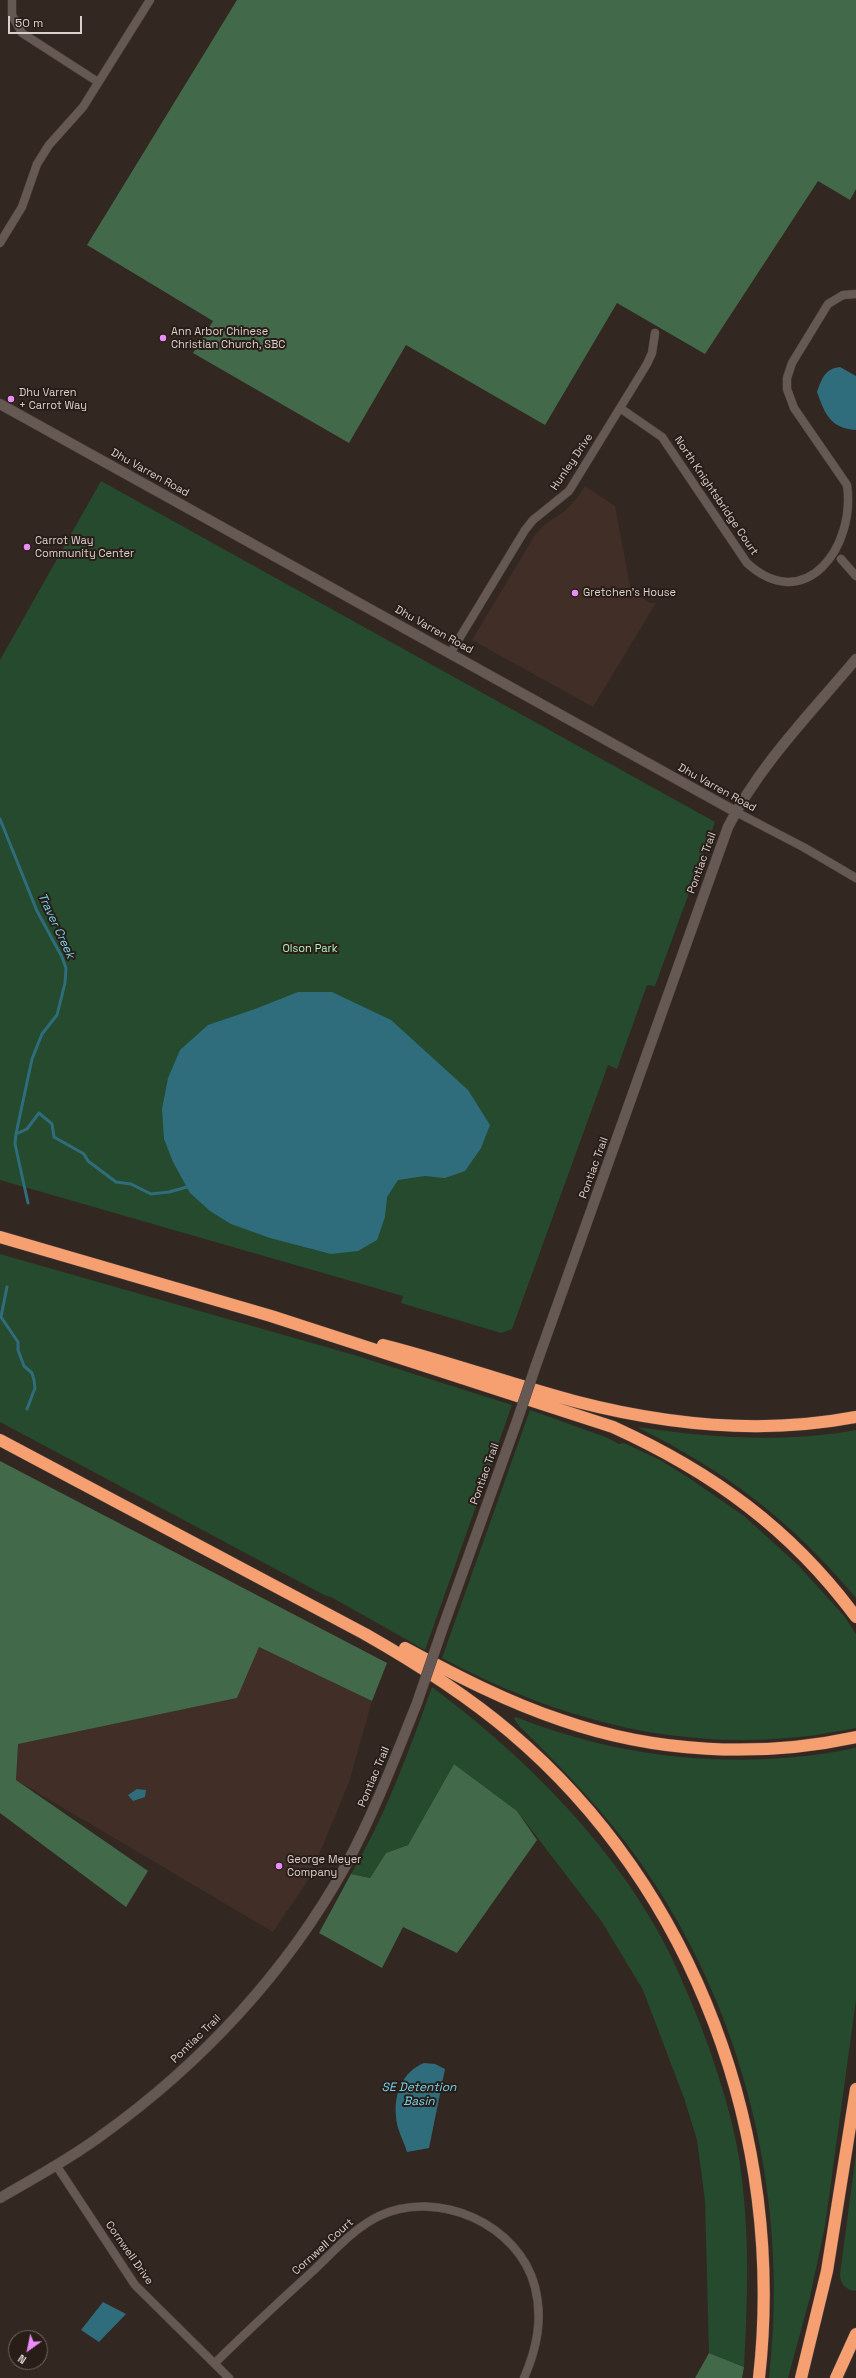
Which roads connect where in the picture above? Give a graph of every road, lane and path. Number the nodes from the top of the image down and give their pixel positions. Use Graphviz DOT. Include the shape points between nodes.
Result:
graph roads {
  1 [pos="12,0"];
  2 [pos="150,0"];
  3 [pos="98,82"];
  4 [pos="0,243"];
  5 [pos="856,294"];
  6 [pos="655,333"];
  7 [pos="0,404"];
  8 [pos="620,408"];
  9 [pos="853,491"];
  10 [pos="855,522"];
  11 [pos="847,565"];
  12 [pos="856,569"];
  13 [pos="856,576"];
  14 [pos="451,652"];
  15 [pos="856,659"];
  16 [pos="736,812"];
  17 [pos="856,878"];
  18 [pos="0,1238"];
  19 [pos="271,1316"];
  20 [pos="856,1417"];
  21 [pos="0,1440"];
  22 [pos="92,1488"];
  23 [pos="856,1617"];
  24 [pos="856,1737"];
  25 [pos="856,2089"];
  26 [pos="56,2165"];
  27 [pos="0,2198"];
  28 [pos="856,2334"];
  29 [pos="215,2363"];
  30 [pos="229,2378"];
  31 [pos="524,2378"];
  32 [pos="759,2378"];
  33 [pos="800,2378"];
  34 [pos="836,2378"];
  1 -- 3 [label="street" via="12,15 22,33"];
  2 -- 3 [label="street"];
  3 -- 4 [label="street" via="83,107 49,145 37,164 22,207"];
  5 -- 9 [label="street" via="843,295 828,304 792,363 787,389 794,408"];
  6 -- 8 [label="street, Hunley Drive" via="647,364"];
  7 -- 14 [label="main road, Dhu Varren Road"];
  8 -- 11 [label="street, North Knightsbridge Court" via="662,437 755,570 782,582 804,581 822,574 842,556"];
  8 -- 14 [label="street, Hunley Drive" via="569,491 533,520 525,530"];
  9 -- 10 [label="street"];
  11 -- 12 [label="street"];
  11 -- 13 [label="street"];
  14 -- 16 [label="main road, Dhu Varren Road"];
  15 -- 16 [label="main road, Pontiac Trail" via="780,749"];
  16 -- 17 [label="street, Dhu Varren Road"];
  16 -- 26 [label="main road, Pontiac Trail, bridge" via="708,879 417,1704 354,1850 319,1910 276,1970 206,2048 102,2136"];
  18 -- 19 [label="highway"];
  19 -- 20 [label="highway" via="411,1352 574,1401 650,1418 718,1426 772,1426 826,1423"];
  19 -- 23 [label="highway" via="575,1413 657,1447 749,1505 782,1534 838,1593"];
  21 -- 22 [label="highway"];
  22 -- 24 [label="highway" via="208,1543 453,1673 561,1720 609,1734 668,1746 730,1750 782,1748"];
  22 -- 32 [label="highway" via="372,1638 446,1683 511,1733 578,1799 608,1835 646,1887 689,1963 716,2026 732,2073 748,2132 763,2244 764,2338"];
  25 -- 33 [label="highway" via="827,2271"];
  26 -- 27 [label="main road, Pontiac Trail"];
  26 -- 29 [label="street, Cornwell Drive" via="135,2285"];
  28 -- 34 [label="highway"];
  29 -- 30 [label="street, Cornwell Drive"];
  29 -- 31 [label="street, Cornwell Court" via="355,2231 388,2212 417,2206 460,2212 479,2220 507,2242 529,2272 535,2286 540,2320 533,2358"];
}
